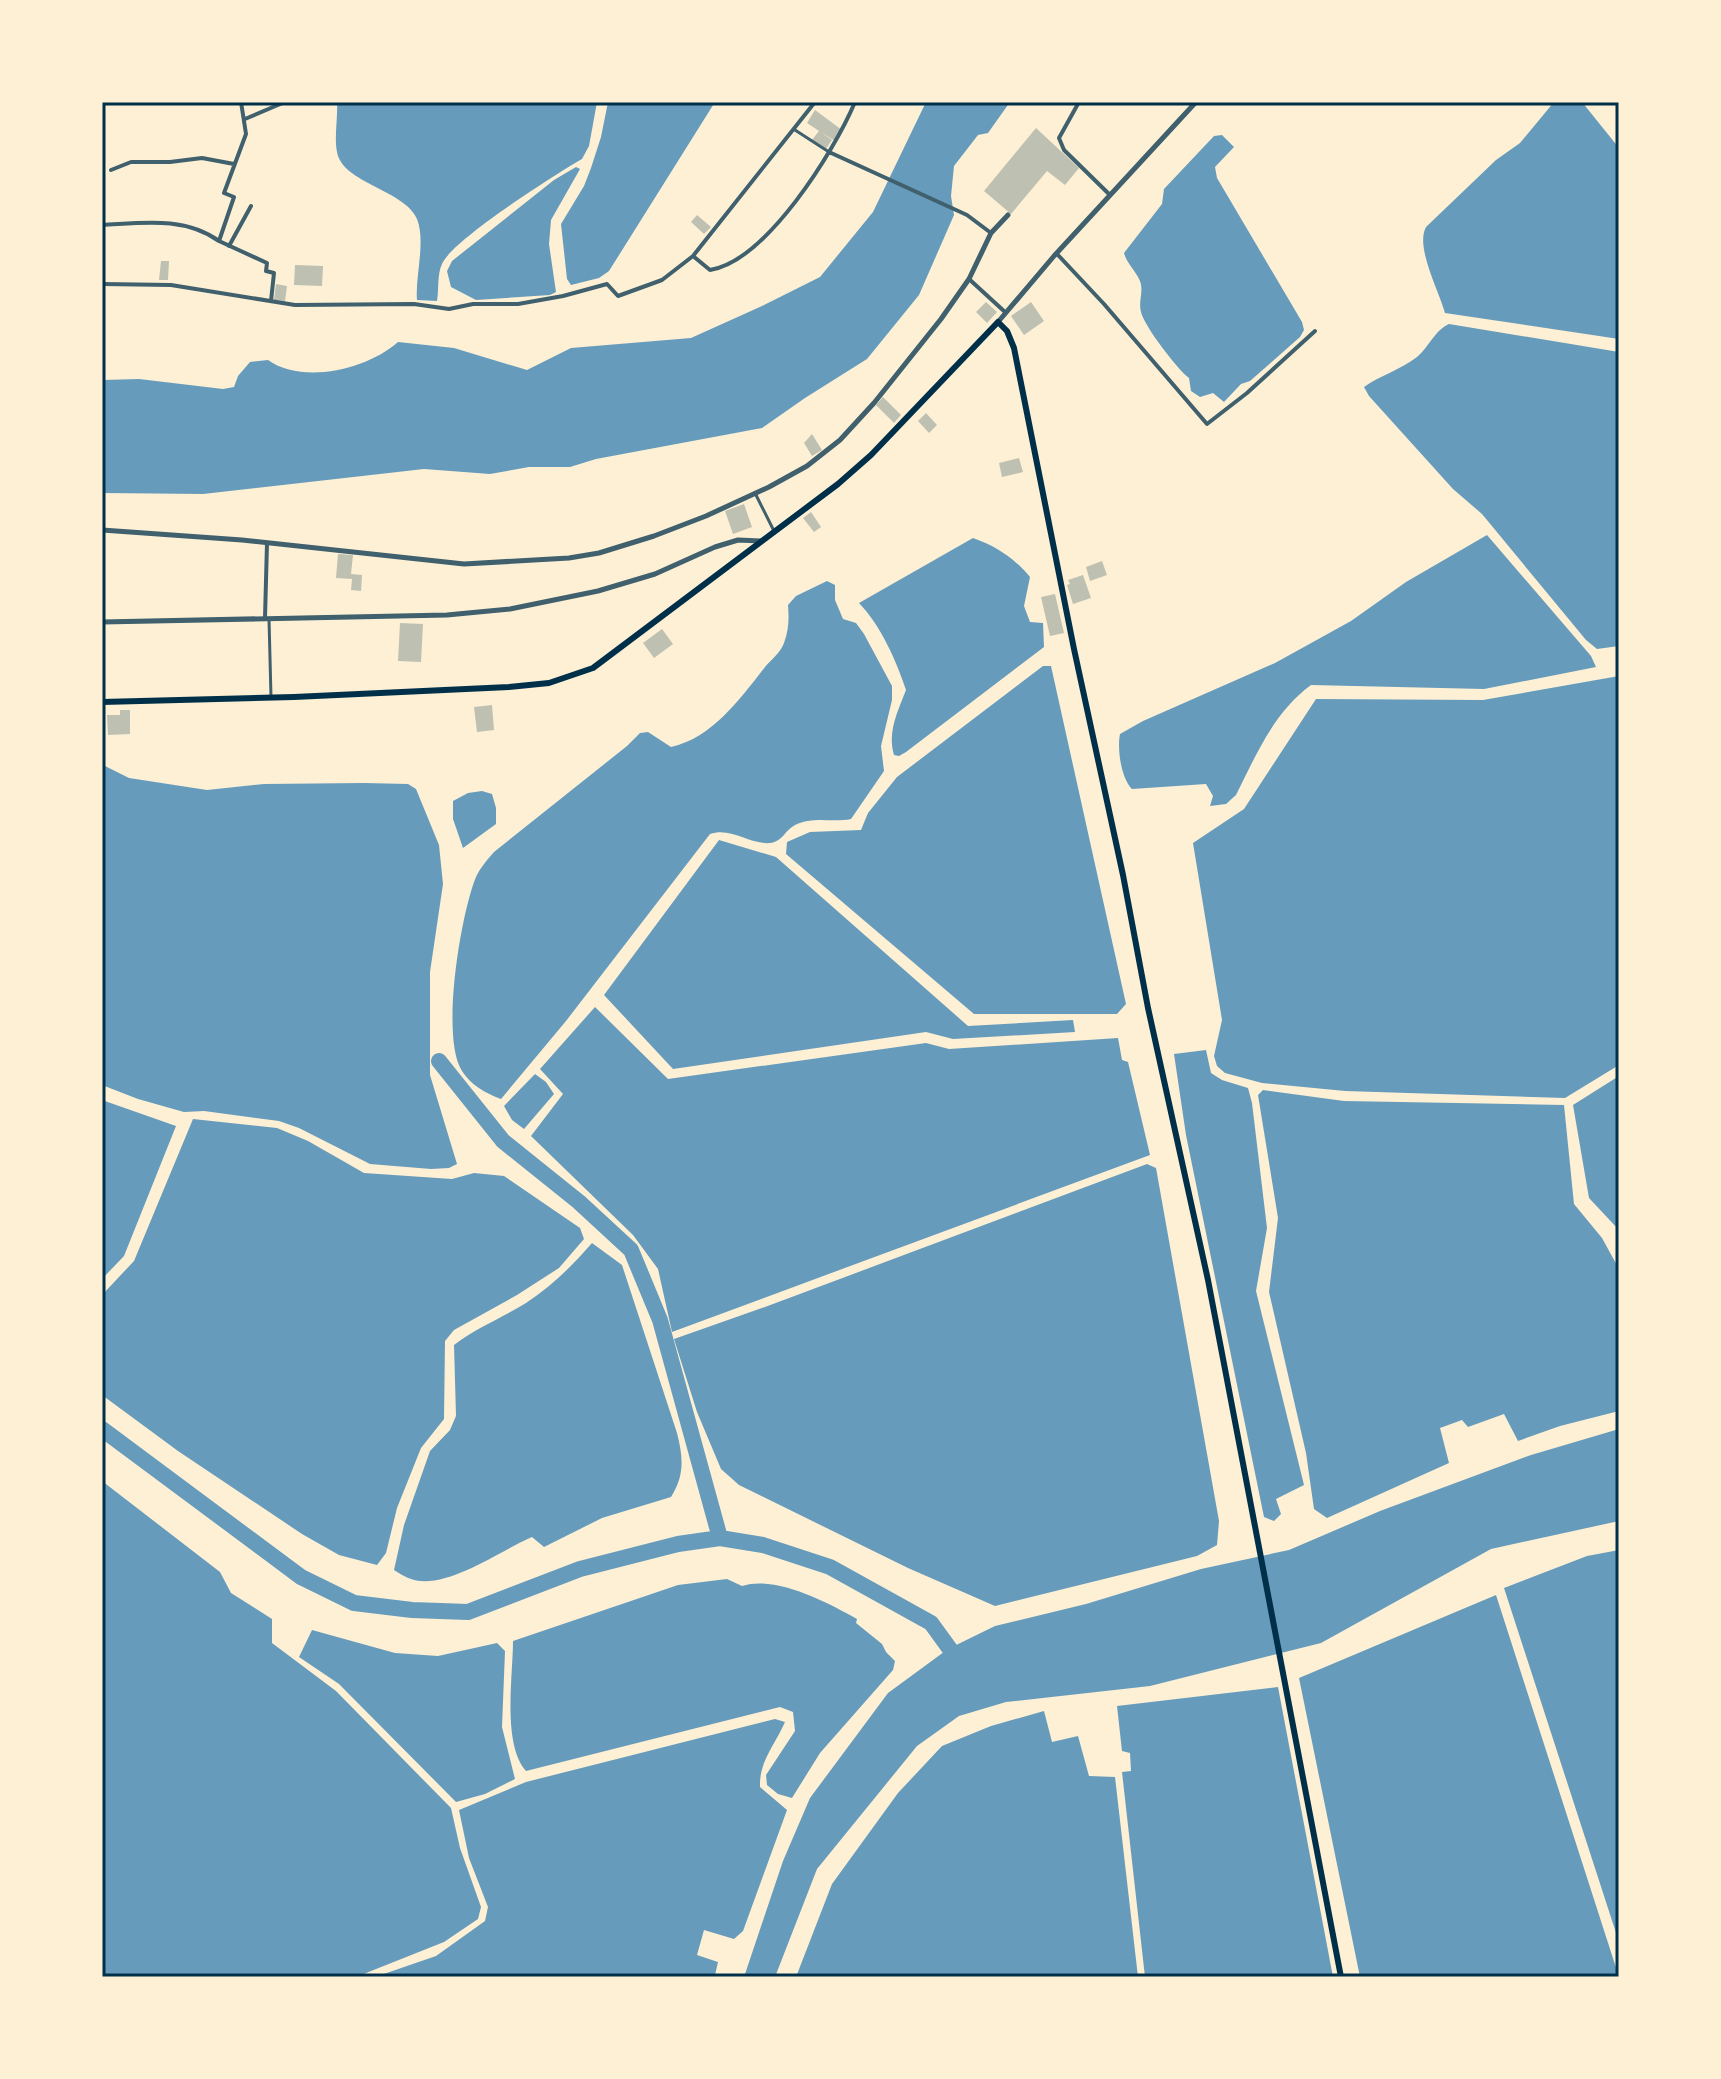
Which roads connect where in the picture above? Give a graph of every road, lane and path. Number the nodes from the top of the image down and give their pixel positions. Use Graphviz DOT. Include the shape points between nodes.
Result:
graph roads {
  1 [pos="241,102"];
  2 [pos="285,102"];
  3 [pos="815,102"];
  4 [pos="855,102"];
  5 [pos="1079,102"];
  6 [pos="1196,102"];
  7 [pos="245,119"];
  8 [pos="795,130"];
  9 [pos="829,152"];
  10 [pos="234,164"];
  11 [pos="111,170"];
  12 [pos="1110,195"];
  13 [pos="251,206"];
  14 [pos="1008,215"];
  15 [pos="102,225"];
  16 [pos="991,233"];
  17 [pos="219,241"];
  18 [pos="229,246"];
  19 [pos="1057,254"];
  20 [pos="693,256"];
  21 [pos="969,279"];
  22 [pos="102,284"];
  23 [pos="271,301"];
  24 [pos="1006,313"];
  25 [pos="998,322"];
  26 [pos="1315,331"];
  27 [pos="756,494"];
  28 [pos="102,530"];
  29 [pos="774,531"];
  30 [pos="761,541"];
  31 [pos="267,543"];
  32 [pos="267,618"];
  33 [pos="102,622"];
  34 [pos="271,697"];
  35 [pos="102,702"];
  36 [pos="1341,1977"];
  1 -- 7 [label="street"];
  2 -- 7 [label="street"];
  3 -- 8 [label="street"];
  4 -- 9 [label="street"];
  5 -- 12 [label="street" via="1059,138 1064,150"];
  6 -- 12 [label="street"];
  7 -- 10 [label="street" via="243,147"];
  8 -- 9 [label="street"];
  8 -- 20 [label="street"];
  9 -- 16 [label="street" via="957,210"];
  9 -- 20 [label="street" via="801,194 739,260 710,270"];
  10 -- 11 [label="street" via="202,158 131,162"];
  10 -- 17 [label="street" via="224,193 234,197"];
  12 -- 19 [label="street"];
  13 -- 18 [label="street"];
  14 -- 16 [label="street"];
  15 -- 17 [label="street" via="160,222"];
  16 -- 21 [label="street"];
  17 -- 18 [label="street"];
  18 -- 23 [label="street" via="267,263 266,271 274,273"];
  19 -- 24 [label="street"];
  19 -- 26 [label="street" via="1207,424"];
  20 -- 23 [label="street" via="662,280 618,296 607,284 518,304 449,309"];
  21 -- 24 [label="street"];
  21 -- 27 [label="street" via="911,359 840,440 807,466"];
  22 -- 23 [label="street" via="171,285"];
  24 -- 25 [label="street"];
  25 -- 29 [label="main road" via="871,455"];
  25 -- 36 [label="main road" via="1014,348 1199,1236"];
  27 -- 29 [label="street"];
  27 -- 31 [label="street" via="654,536 569,558 464,564"];
  28 -- 31 [label="street"];
  29 -- 30 [label="main road"];
  30 -- 32 [label="street" via="738,540 655,574 510,609"];
  30 -- 34 [label="main road" via="593,668 549,683"];
  31 -- 32 [label="street"];
  32 -- 33 [label="street"];
  32 -- 34 [label="street"];
  34 -- 35 [label="main road"];
}
